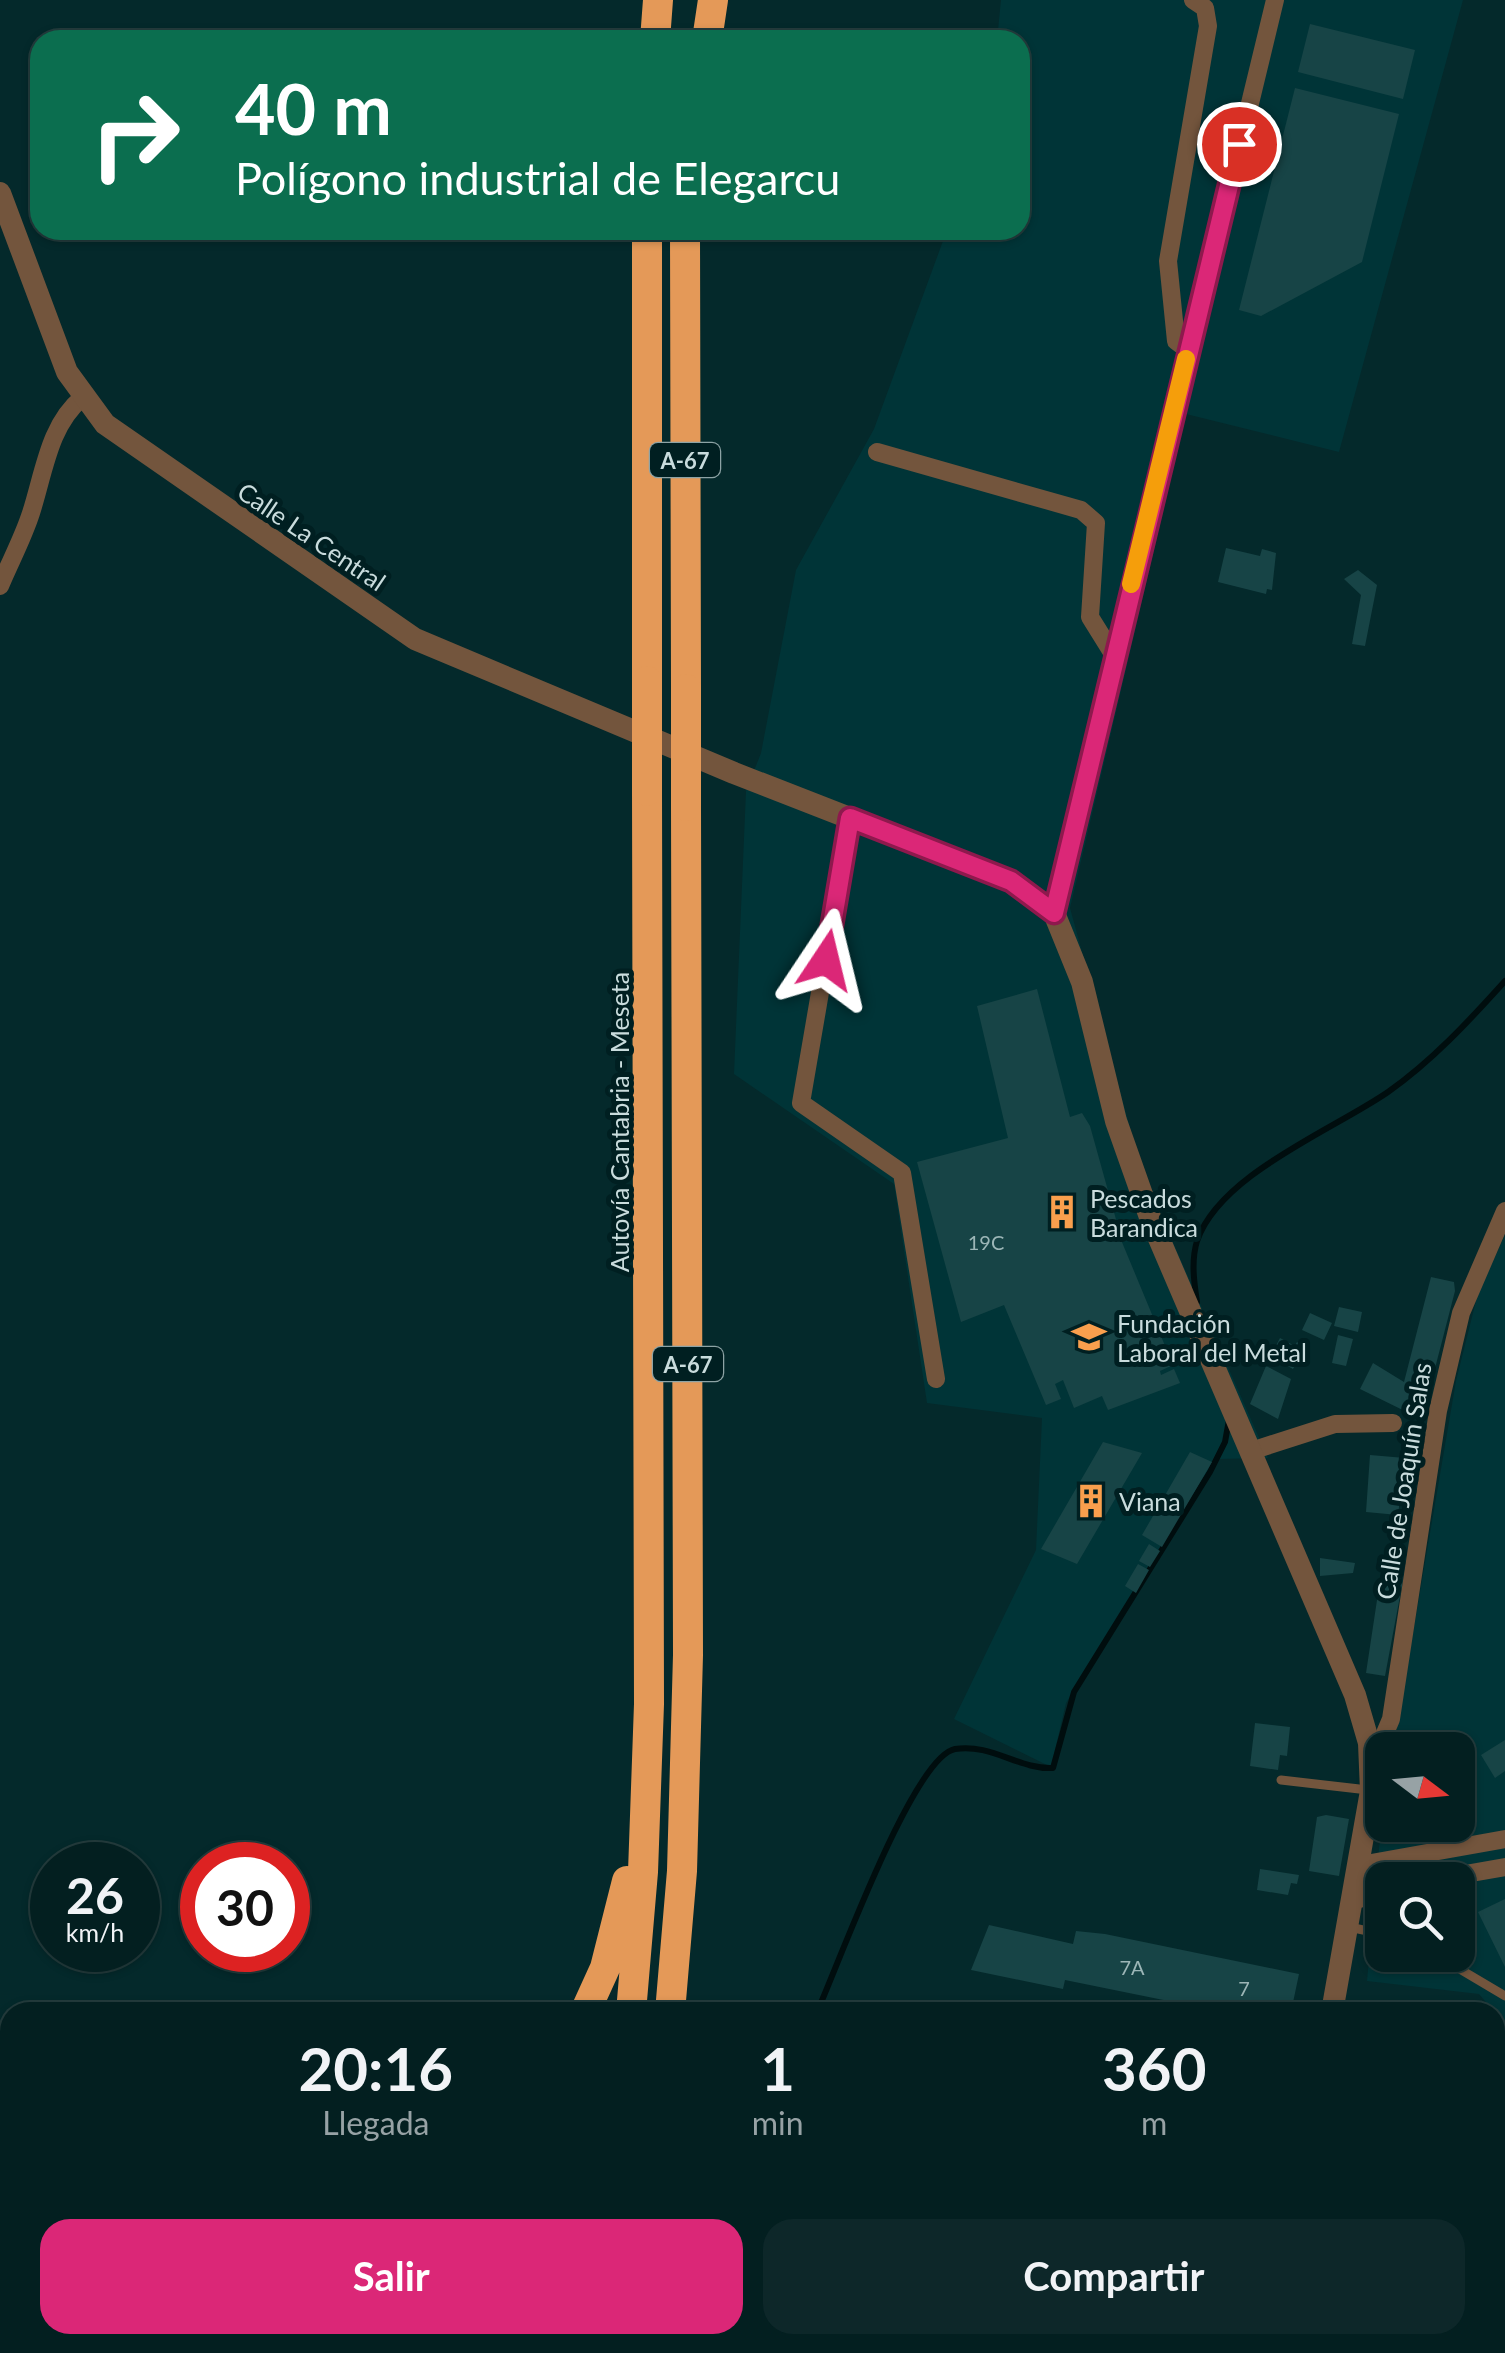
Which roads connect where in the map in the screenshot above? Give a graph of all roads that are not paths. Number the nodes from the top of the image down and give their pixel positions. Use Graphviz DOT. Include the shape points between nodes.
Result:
graph roads {
  1 [pos="698,0"];
  2 [pos="712,0"];
  3 [pos="1193,0"];
  4 [pos="1275,0"];
  5 [pos="695,30"];
  6 [pos="708,30"];
  7 [pos="0,194"];
  8 [pos="647,240"];
  9 [pos="686,240"];
  10 [pos="1188,350"];
  11 [pos="82,398"];
  12 [pos="877,452"];
  13 [pos="0,586"];
  14 [pos="1113,654"];
  15 [pos="850,818"];
  16 [pos="1054,913"];
  17 [pos="1505,1211"];
  18 [pos="936,1379"];
  19 [pos="1393,1423"];
  20 [pos="1251,1451"];
  21 [pos="1383,1732"];
  22 [pos="1365,1735"];
  23 [pos="648,1760"];
  24 [pos="1281,1780"];
  25 [pos="1365,1790"];
  26 [pos="1365,1832"];
  27 [pos="1505,1839"];
  28 [pos="1360,1866"];
  29 [pos="1505,1866"];
  30 [pos="1475,1872"];
  31 [pos="1365,1897"];
  32 [pos="1354,1900"];
  33 [pos="1349,1927"];
  34 [pos="1365,1930"];
  35 [pos="1465,1972"];
  36 [pos="1505,1996"];
  37 [pos="590,2002"];
  38 [pos="632,2002"];
  39 [pos="674,2002"];
  40 [pos="1334,2002"];
  1 -- 5 [label="highway"];
  2 -- 6 [label="highway"];
  3 -- 10 [label="street" via="1205,8 1208,26 1168,261 1176,341"];
  4 -- 10 [label="street"];
  7 -- 11 [label="street, Calle La Central"];
  8 -- 23 [label="highway, Autovía Cantabria - Meseta / A-67, bridge"];
  9 -- 39 [label="highway, A-67, bridge" via="689,1602"];
  10 -- 14 [label="street"];
  11 -- 13 [label="street" via="55,433 30,518"];
  11 -- 15 [label="street, Calle La Central" via="136,448 416,640"];
  12 -- 14 [label="street" via="1081,510 1096,523 1090,617"];
  14 -- 16 [label="street"];
  15 -- 16 [label="street, Calle La Central" via="1011,881"];
  15 -- 18 [label="street" via="801,1103 902,1173"];
  16 -- 20 [label="street" via="1082,982 1116,1122 1151,1220"];
  17 -- 21 [label="street, Calle de Joaquín Salas" via="1461,1313 1438,1411 1394,1702"];
  19 -- 20 [label="street, Calle de Joaquín Salas" via="1335,1424"];
  20 -- 22 [label="street, Calle de Joaquín Salas" via="1355,1694"];
  23 -- 37 [label="highway" via="622,1906"];
  23 -- 38 [label="highway, Autovía Cantabria - Meseta / A-67"];
  24 -- 25 [label="lane"];
  26 -- 28 [label="street, Calle de Joaquín Salas"];
  27 -- 28 [label="street"];
  28 -- 32 [label="street, Calle de Joaquín Salas"];
  29 -- 30 [label="street"];
  31 -- 32 [label="street"];
  32 -- 33 [label="street, Calle de Joaquín Salas"];
  33 -- 34 [label="lane"];
  33 -- 40 [label="street, Calle de Joaquín Salas"];
  35 -- 36 [label="lane"];
}
